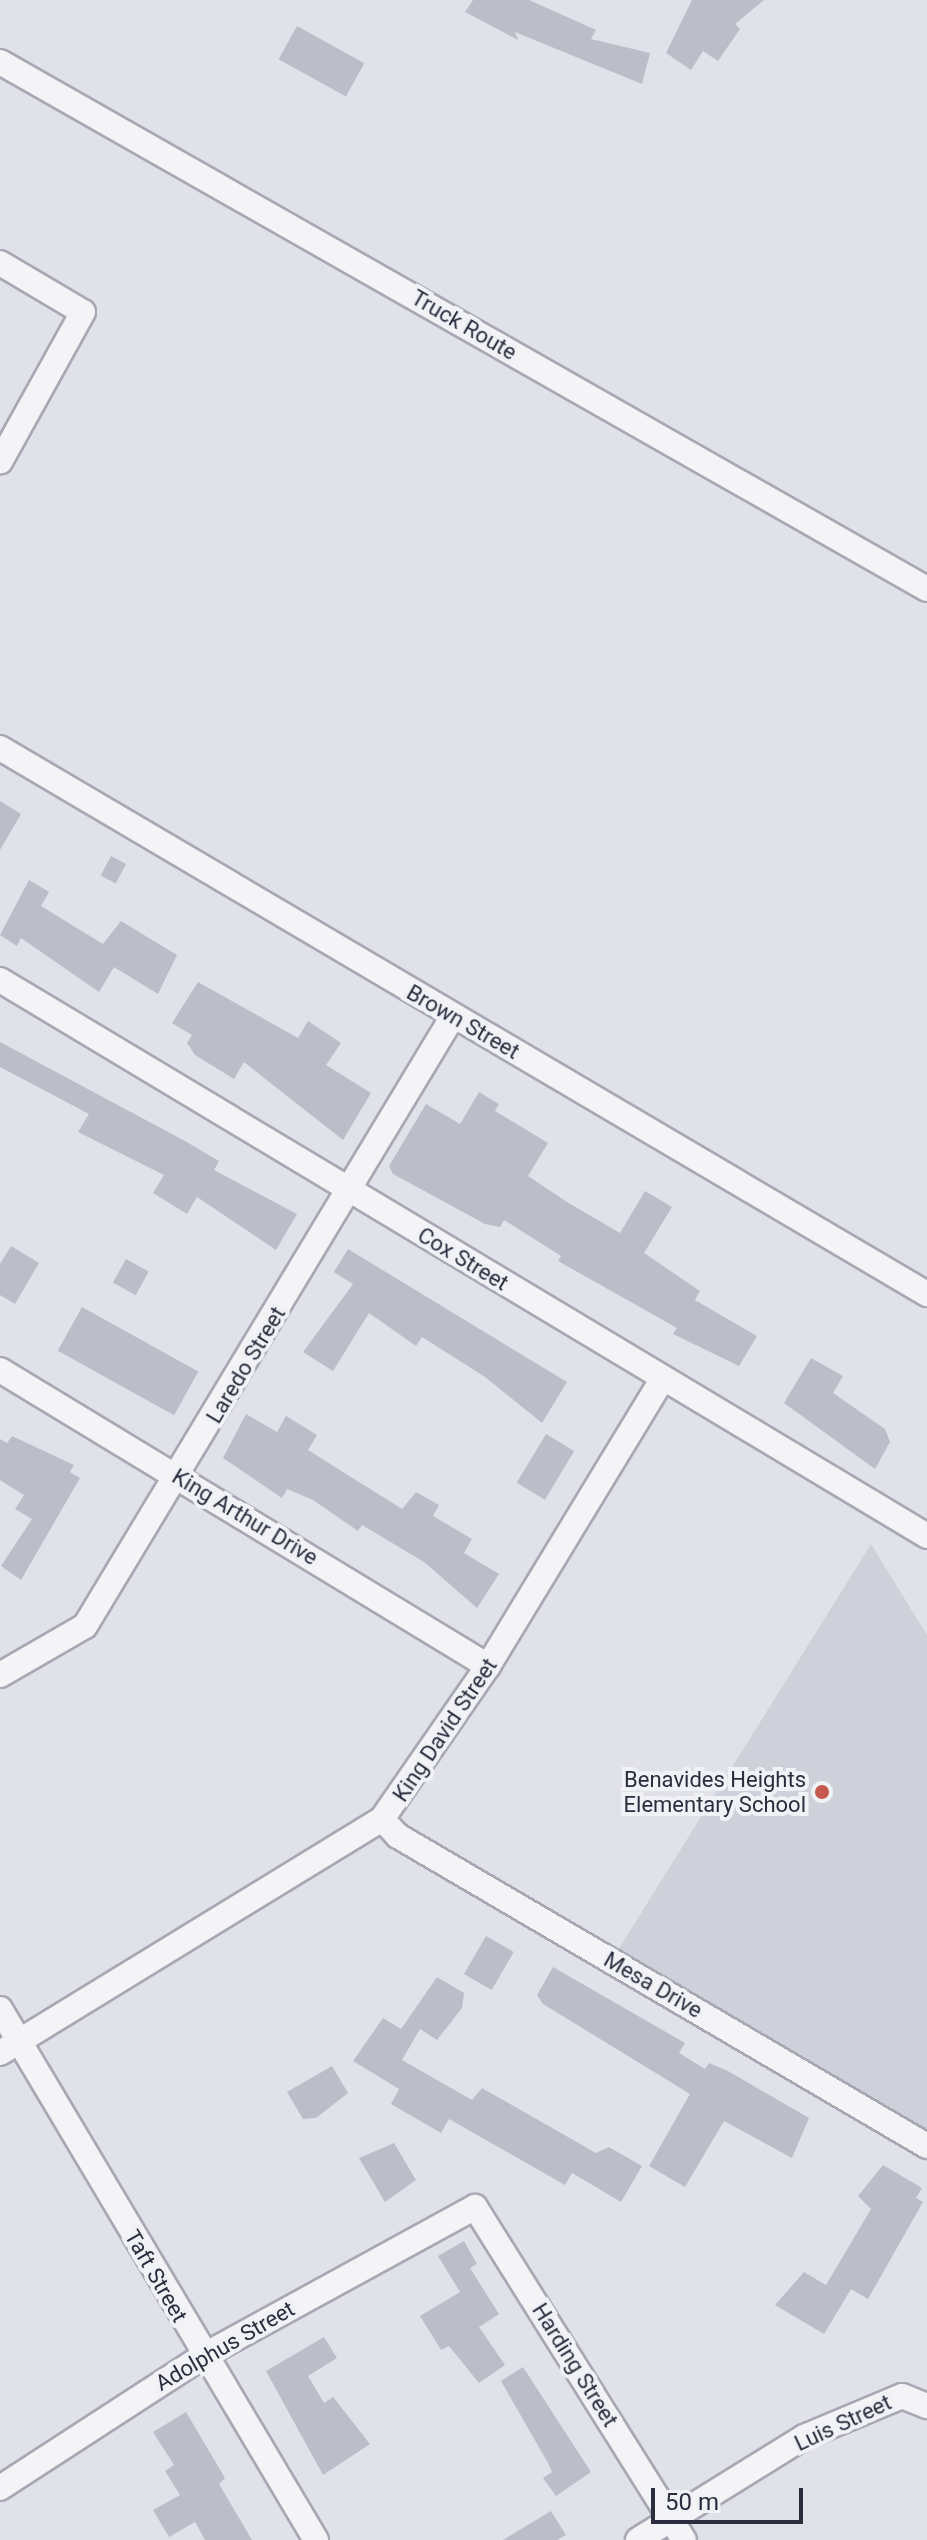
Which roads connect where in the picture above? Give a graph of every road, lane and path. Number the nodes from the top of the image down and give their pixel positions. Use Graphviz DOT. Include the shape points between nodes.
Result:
graph roads {
  1 [pos="0,62"];
  2 [pos="0,263"];
  3 [pos="0,462"];
  4 [pos="927,589"];
  5 [pos="0,748"];
  6 [pos="0,980"];
  7 [pos="453,1016"];
  8 [pos="350,1191"];
  9 [pos="927,1294"];
  10 [pos="0,1370"];
  11 [pos="663,1378"];
  12 [pos="179,1476"];
  13 [pos="927,1536"];
  14 [pos="488,1666"];
  15 [pos="0,1675"];
  16 [pos="382,1819"];
  17 [pos="0,2009"];
  18 [pos="9,2046"];
  19 [pos="927,2146"];
  20 [pos="457,2216"];
  21 [pos="203,2356"];
  22 [pos="927,2406"];
  23 [pos="0,2488"];
  24 [pos="678,2530"];
  25 [pos="316,2540"];
  26 [pos="638,2540"];
  1 -- 4 [label="street, Truck Route"];
  2 -- 3 [label="street" via="83,312"];
  5 -- 7 [label="street, Brown Street"];
  6 -- 8 [label="street, Cox Street"];
  7 -- 8 [label="street, Laredo Street"];
  7 -- 9 [label="street, Brown Street"];
  8 -- 11 [label="street, Cox Street"];
  8 -- 12 [label="street, Laredo Street"];
  10 -- 12 [label="street, King Arthur Drive"];
  11 -- 13 [label="street, Cox Street"];
  11 -- 14 [label="street, King David Street"];
  12 -- 14 [label="street, King Arthur Drive"];
  12 -- 15 [label="street, Laredo Street" via="85,1626"];
  14 -- 16 [label="street, King David Street"];
  16 -- 18 [label="street, King David Street"];
  16 -- 19 [label="street, Mesa Drive" via="398,1836"];
  17 -- 18 [label="street, Taft Street"];
  18 -- 21 [label="street, Taft Street"];
  20 -- 21 [label="street, Adolphus Street"];
  20 -- 24 [label="street, Harding Street" via="475,2207"];
  21 -- 23 [label="street, Adolphus Street"];
  21 -- 25 [label="street, Taft Street"];
  22 -- 24 [label="street, Luis Street" via="902,2396 804,2437"];
  24 -- 26 [label="street, Luis Street"];
}
